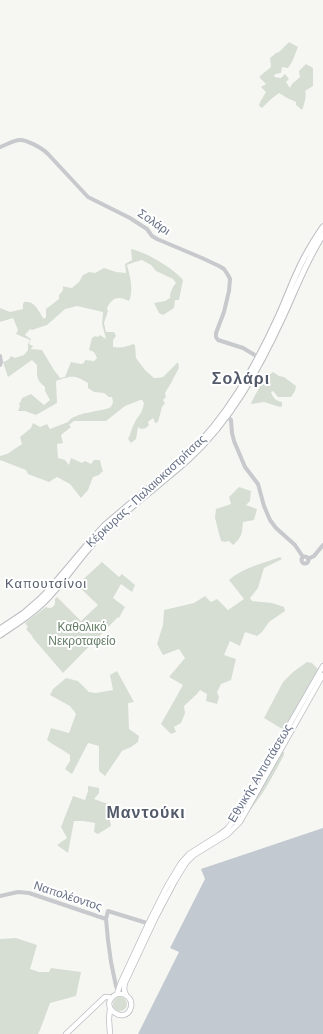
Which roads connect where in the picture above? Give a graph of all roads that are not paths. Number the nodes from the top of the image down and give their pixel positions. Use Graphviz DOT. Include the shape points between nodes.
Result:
graph roads {
  1 [pos="0,147"];
  2 [pos="323,227"];
  3 [pos="323,235"];
  4 [pos="0,356"];
  5 [pos="258,357"];
  6 [pos="260,363"];
  7 [pos="0,365"];
  8 [pos="226,414"];
  9 [pos="222,419"];
  10 [pos="232,428"];
  11 [pos="323,545"];
  12 [pos="0,629"];
  13 [pos="0,635"];
  14 [pos="323,666"];
  15 [pos="323,675"];
  16 [pos="205,846"];
  17 [pos="0,896"];
  18 [pos="106,919"];
  19 [pos="150,924"];
  20 [pos="118,993"];
  21 [pos="126,995"];
  22 [pos="111,999"];
  23 [pos="110,1008"];
  24 [pos="122,1015"];
  25 [pos="109,1024"];
  26 [pos="66,1034"];
  27 [pos="110,1034"];
  1 -- 5 [label="street, Σολάρι" via="21,140 40,148 85,195 130,218 148,229 157,239 223,268 230,284 226,307 216,337"];
  2 -- 5 [label="main road, Κέρκυρας - Παλαιοκαστρίτσας" via="304,258"];
  3 -- 6 [label="main road, Κέρκυρας - Παλαιοκαστρίτσας" via="308,259"];
  4 -- 7 [label="street"];
  5 -- 6 [label="main road"];
  5 -- 8 [label="main road, Κέρκυρας - Παλαιοκαστρίτσας"];
  6 -- 8 [label="main road, Κέρκυρας - Παλαιοκαστρίτσας" via="244,391"];
  8 -- 9 [label="main road, Κέρκυρας - Παλαιοκαστρίτσας"];
  8 -- 10 [label="street"];
  9 -- 10 [label="street"];
  9 -- 12 [label="main road, Κέρκυρας - Παλαιοκαστρίτσας" via="186,456 104,526 39,600"];
  9 -- 13 [label="main road, Κέρκυρας - Παλαιοκαστρίτσας" via="189,460 102,534 49,601"];
  10 -- 11 [label="street" via="233,438 259,487 270,520 295,545 303,557 301,561 304,564 308,562"];
  14 -- 16 [label="main road, Εθνικής Αντιστάσεως" via="237,816 225,831"];
  15 -- 16 [label="main road, Εθνικής Αντιστάσεως" via="240,822 228,834"];
  16 -- 19 [label="main road, Εθνικής Αντιστάσεως" via="188,854 183,860 167,886"];
  17 -- 18 [label="street, Ναπολέοντος" via="18,892 29,893"];
  18 -- 19 [label="street" via="108,911"];
  18 -- 20 [label="street"];
  19 -- 20 [label="main road, Εθνικής Αντιστάσεως"];
  19 -- 21 [label="main road, Εθνικής Αντιστάσεως" via="124,986"];
  20 -- 21 [label="main road"];
  20 -- 22 [label="main road, Εθνικής Αντιστάσεως"];
  21 -- 24 [label="main road, Εθνικής Αντιστάσεως" via="131,1007"];
  22 -- 23 [label="main road"];
  22 -- 26 [label="main road, Εθνικής Αντιστάσεως" via="105,997"];
  23 -- 24 [label="main road" via="115,1014"];
  23 -- 25 [label="main road"];
  24 -- 25 [label="main road" via="112,1018"];
  25 -- 27 [label="main road"];
}
